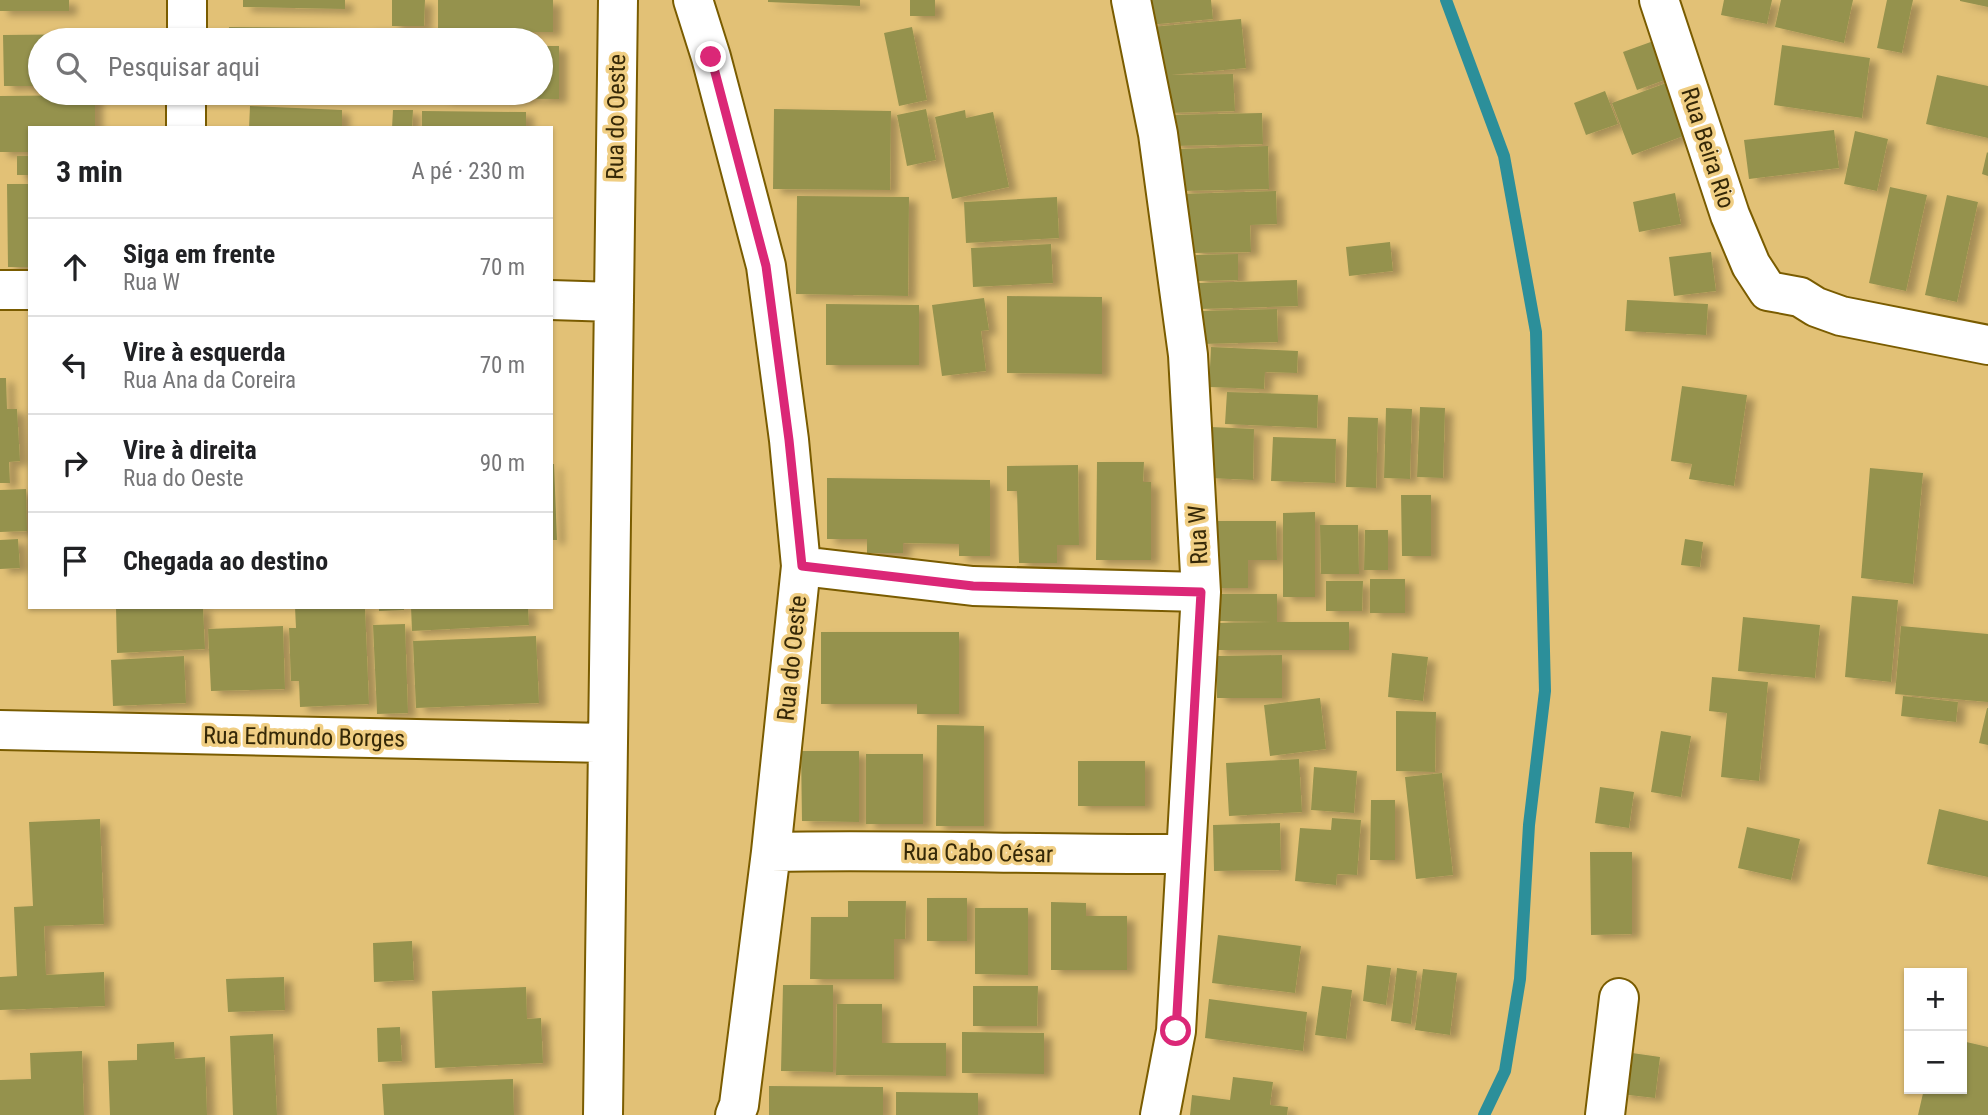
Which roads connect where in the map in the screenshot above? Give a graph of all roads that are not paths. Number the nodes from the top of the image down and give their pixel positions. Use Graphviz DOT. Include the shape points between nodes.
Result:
graph roads {
  1 [pos="187,0"];
  2 [pos="618,0"];
  3 [pos="693,0"];
  4 [pos="1130,0"];
  5 [pos="1659,0"];
  6 [pos="187,28"];
  7 [pos="186,105"];
  8 [pos="186,126"];
  9 [pos="0,290"];
  10 [pos="28,290"];
  11 [pos="553,300"];
  12 [pos="614,302"];
  13 [pos="1988,345"];
  14 [pos="802,566"];
  15 [pos="1201,592"];
  16 [pos="0,730"];
  17 [pos="607,743"];
  18 [pos="771,852"];
  19 [pos="1185,854"];
  20 [pos="1619,998"];
  21 [pos="603,1115"];
  22 [pos="735,1115"];
  23 [pos="1160,1115"];
  24 [pos="1605,1115"];
  1 -- 6 [label="street"];
  2 -- 12 [label="street, Rua do Oeste"];
  3 -- 14 [label="street, Rua do Oeste" via="766,266"];
  4 -- 15 [label="street, Rua W" via="1158,134 1188,355"];
  5 -- 13 [label="street, Rua Beira Rio" via="1730,215 1751,265 1768,291 1800,297 1841,316"];
  7 -- 8 [label="street"];
  9 -- 10 [label="street"];
  11 -- 12 [label="street"];
  12 -- 17 [label="street, Rua do Oeste"];
  14 -- 15 [label="street" via="973,586"];
  14 -- 18 [label="street, Rua do Oeste"];
  15 -- 19 [label="street, Rua W"];
  16 -- 17 [label="street, Rua Edmundo Borges"];
  17 -- 21 [label="street, Rua do Oeste"];
  18 -- 19 [label="street, Rua Cabo César"];
  18 -- 22 [label="street, Rua do Oeste"];
  19 -- 23 [label="street, Rua W" via="1176,1031"];
  20 -- 24 [label="street"];
}
